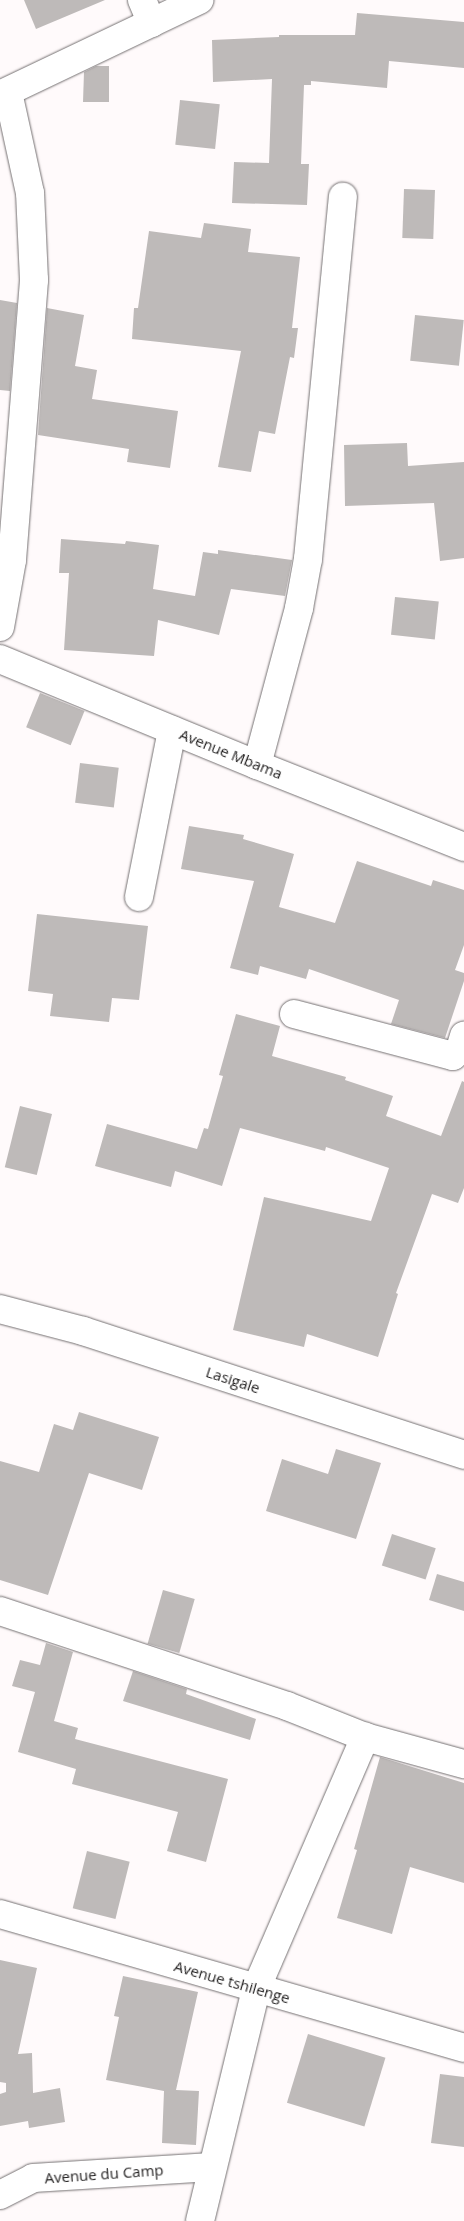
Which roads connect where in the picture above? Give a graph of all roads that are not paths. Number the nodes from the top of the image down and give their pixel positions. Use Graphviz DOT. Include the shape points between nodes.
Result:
graph roads {
  1 [pos="199,0"];
  2 [pos="147,11"];
  3 [pos="4,93"];
  4 [pos="343,197"];
  5 [pos="0,627"];
  6 [pos="0,659"];
  7 [pos="172,730"];
  8 [pos="257,765"];
  9 [pos="464,847"];
  10 [pos="138,897"];
  11 [pos="294,1014"];
  12 [pos="464,1036"];
  13 [pos="0,1309"];
  14 [pos="464,1455"];
  15 [pos="0,1611"];
  16 [pos="365,1737"];
  17 [pos="464,1764"];
  18 [pos="0,1914"];
  19 [pos="256,1989"];
  20 [pos="464,2048"];
  21 [pos="212,2167"];
  22 [pos="0,2195"];
  23 [pos="200,2221"];
  1 -- 2 [label="street"];
  2 -- 3 [label="street"];
  3 -- 5 [label="street" via="30,193 34,280 12,560"];
  4 -- 8 [label="street" via="308,558 299,608"];
  6 -- 7 [label="street, Avenue Mbama"];
  7 -- 8 [label="street, Avenue Mbama"];
  7 -- 10 [label="street"];
  8 -- 9 [label="street, Avenue Mbama"];
  11 -- 12 [label="street" via="453,1056 460,1049"];
  13 -- 14 [label="street, Lasigale" via="83,1331"];
  15 -- 16 [label="street" via="287,1706"];
  16 -- 17 [label="street"];
  16 -- 19 [label="street"];
  18 -- 19 [label="street, Avenue tshilenge"];
  19 -- 20 [label="street, Avenue tshilenge"];
  19 -- 21 [label="street"];
  21 -- 22 [label="street, Avenue du Camp" via="33,2178"];
  21 -- 23 [label="street"];
}
